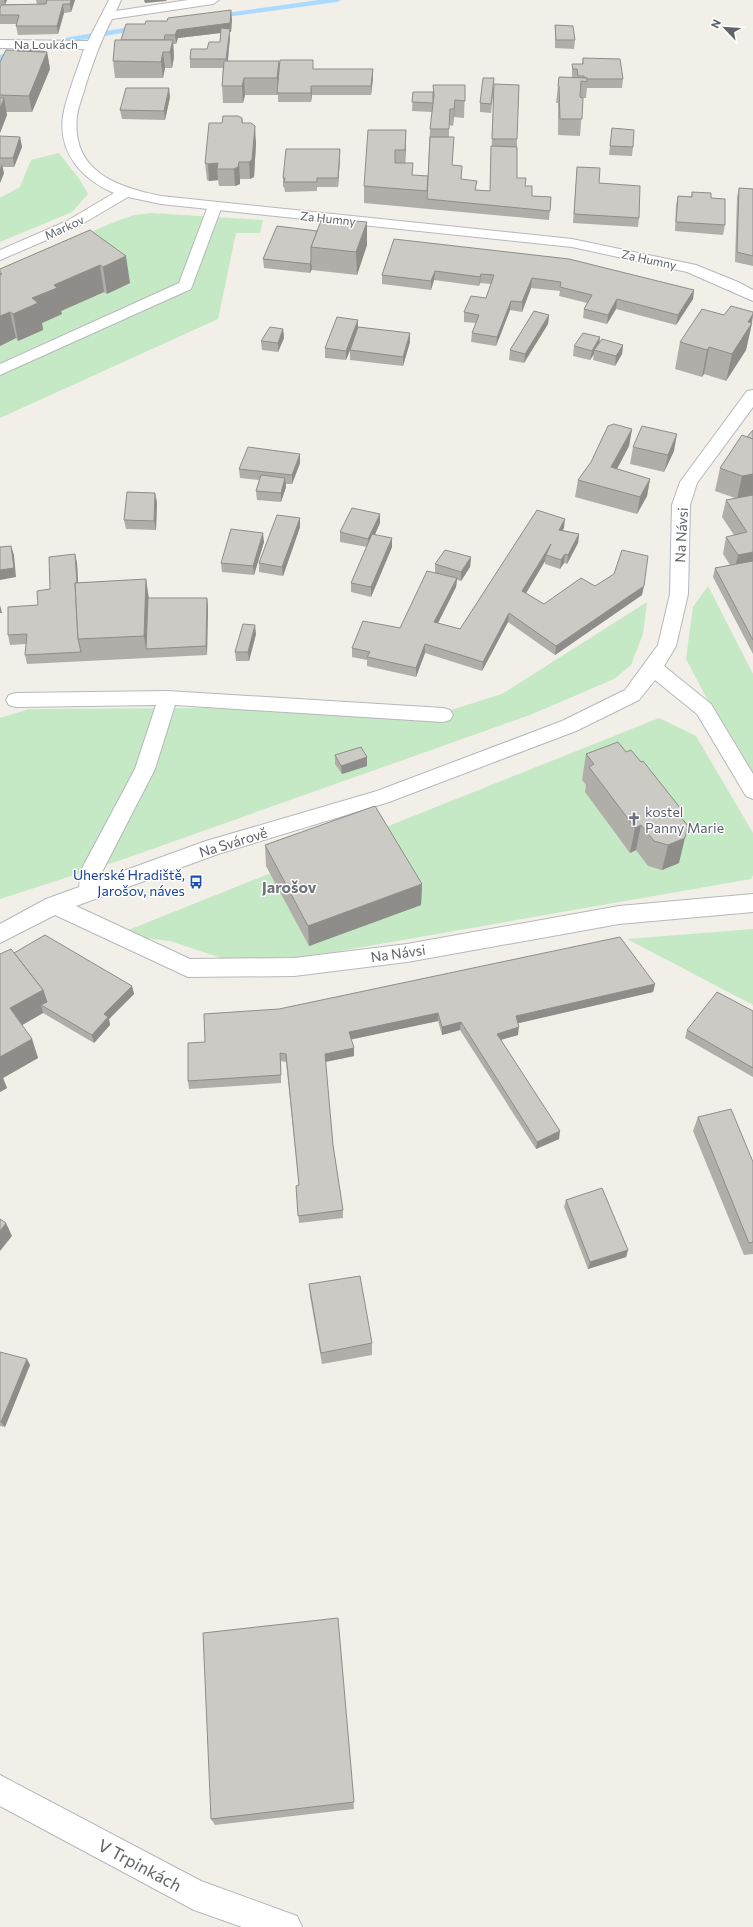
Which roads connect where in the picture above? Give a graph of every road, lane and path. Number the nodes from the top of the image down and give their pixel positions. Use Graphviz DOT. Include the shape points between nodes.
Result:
graph roads {
  1 [pos="115,0"];
  2 [pos="213,0"];
  3 [pos="108,16"];
  4 [pos="96,37"];
  5 [pos="0,44"];
  6 [pos="124,193"];
  7 [pos="215,206"];
  8 [pos="0,255"];
  9 [pos="753,296"];
  10 [pos="0,370"];
  11 [pos="753,395"];
  12 [pos="653,668"];
  13 [pos="168,698"];
  14 [pos="16,700"];
  15 [pos="443,715"];
  16 [pos="753,791"];
  17 [pos="382,797"];
  18 [pos="90,892"];
  19 [pos="753,903"];
  20 [pos="54,906"];
  21 [pos="0,934"];
  22 [pos="0,1790"];
  23 [pos="286,1927"];
  1 -- 3 [label="street, Za Humny"];
  2 -- 3 [label="street"];
  3 -- 4 [label="street, Za Humny"];
  4 -- 5 [label="street, Na Loukách" via="57,45"];
  4 -- 6 [label="street, Za Humny" via="70,115 69,137 71,147 82,167 108,186"];
  6 -- 7 [label="street, Za Humny"];
  6 -- 8 [label="street, Markov" via="72,224"];
  7 -- 9 [label="street, Za Humny" via="572,243 691,268"];
  7 -- 10 [label="street" via="186,286"];
  11 -- 12 [label="street, Na Návsi" via="689,482 681,505 679,594 667,646"];
  12 -- 16 [label="street" via="704,709"];
  12 -- 17 [label="street, Na Návsi" via="632,695 569,726"];
  13 -- 14 [label="street"];
  13 -- 15 [label="street"];
  13 -- 18 [label="street" via="145,769 91,872"];
  17 -- 18 [label="street, Na Svárově" via="213,847"];
  18 -- 20 [label="street, Na Svárově"];
  19 -- 20 [label="street, Na Návsi" via="619,915 407,953 294,967 188,968"];
  20 -- 21 [label="street, Na Svárově"];
  22 -- 23 [label="street, V Trpinkách" via="194,1894"];
}
